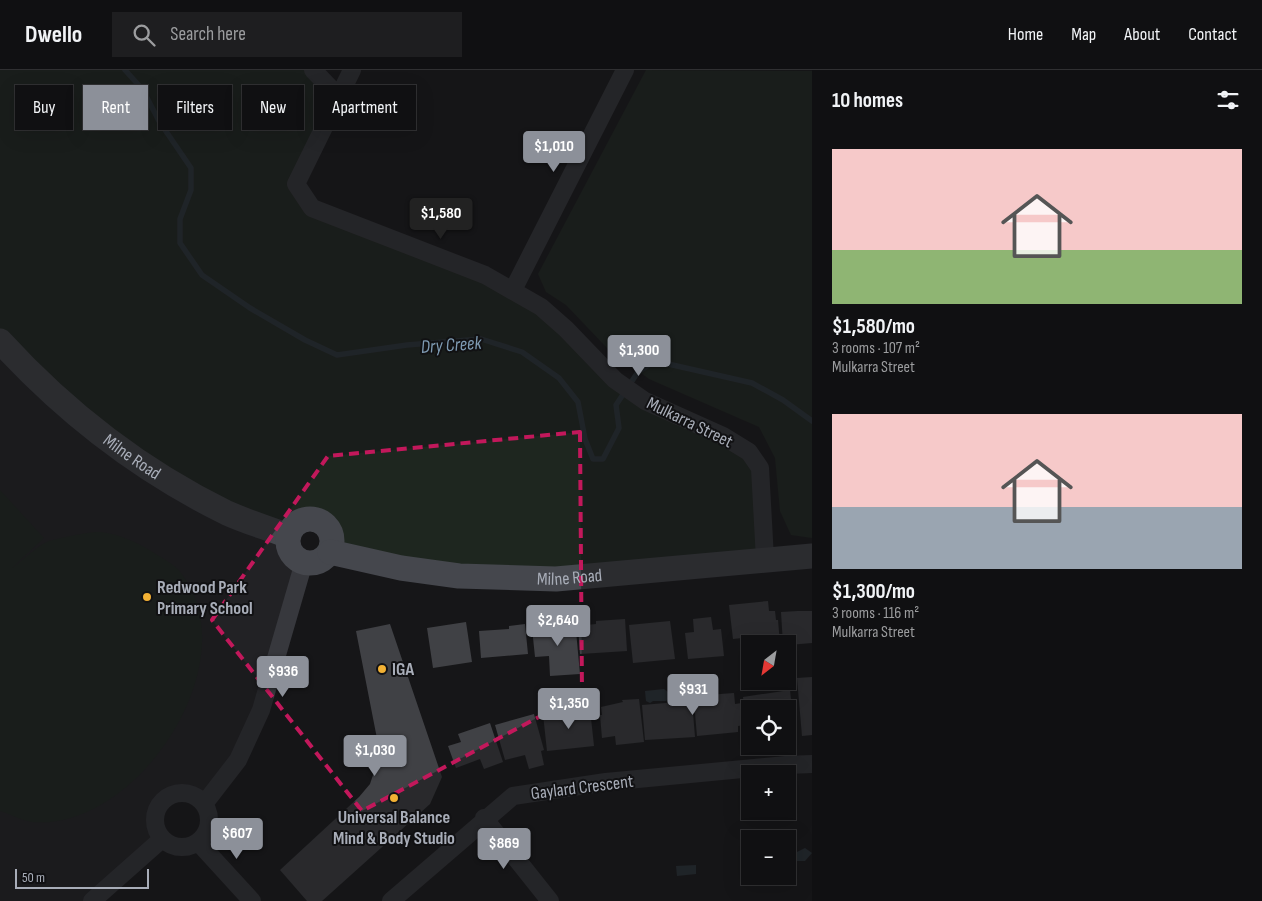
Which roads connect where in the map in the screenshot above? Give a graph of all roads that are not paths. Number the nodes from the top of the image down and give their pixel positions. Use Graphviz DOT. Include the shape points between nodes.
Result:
graph roads {
  1 [pos="313,70"];
  2 [pos="352,70"];
  3 [pos="625,70"];
  4 [pos="327,85"];
  5 [pos="344,85"];
  6 [pos="322,130"];
  7 [pos="513,290"];
  8 [pos="0,341"];
  9 [pos="288,536"];
  10 [pos="330,552"];
  11 [pos="812,556"];
  12 [pos="765,559"];
  13 [pos="304,562"];
  14 [pos="812,764"];
  15 [pos="204,804"];
  16 [pos="484,818"];
  17 [pos="162,839"];
  18 [pos="198,842"];
  19 [pos="92,901"];
  20 [pos="252,901"];
  21 [pos="390,901"];
  22 [pos="550,901"];
  1 -- 4 [label="street"];
  2 -- 5 [label="street"];
  3 -- 7 [label="street"];
  6 -- 7 [label="street, Mulkarra Street" via="296,184 312,208 485,275"];
  7 -- 12 [label="street, Mulkarra Street" via="541,307 615,380 645,401 723,436 749,452 760,468"];
  8 -- 9 [label="main road, Milne Road" via="45,388 82,420 151,470 228,513"];
  9 -- 10 [label="main road" via="296,523 318,520 329,529 332,537"];
  9 -- 13 [label="main road" via="289,549"];
  10 -- 12 [label="main road, Milne Road" via="402,568 500,579 556,579"];
  10 -- 13 [label="main road" via="319,561"];
  11 -- 12 [label="main road, Milne Road"];
  13 -- 15 [label="street" via="261,710 238,760"];
  14 -- 16 [label="street, Gaylard Crescent" via="606,782 514,796"];
  15 -- 17 [label="street" via="189,793 171,794 163,799 154,824"];
  15 -- 18 [label="street" via="208,828"];
  16 -- 21 [label="street, Gaylard Crescent"];
  16 -- 22 [label="street"];
  17 -- 18 [label="street" via="168,844 184,847"];
  17 -- 19 [label="street"];
  18 -- 20 [label="street"];
}
